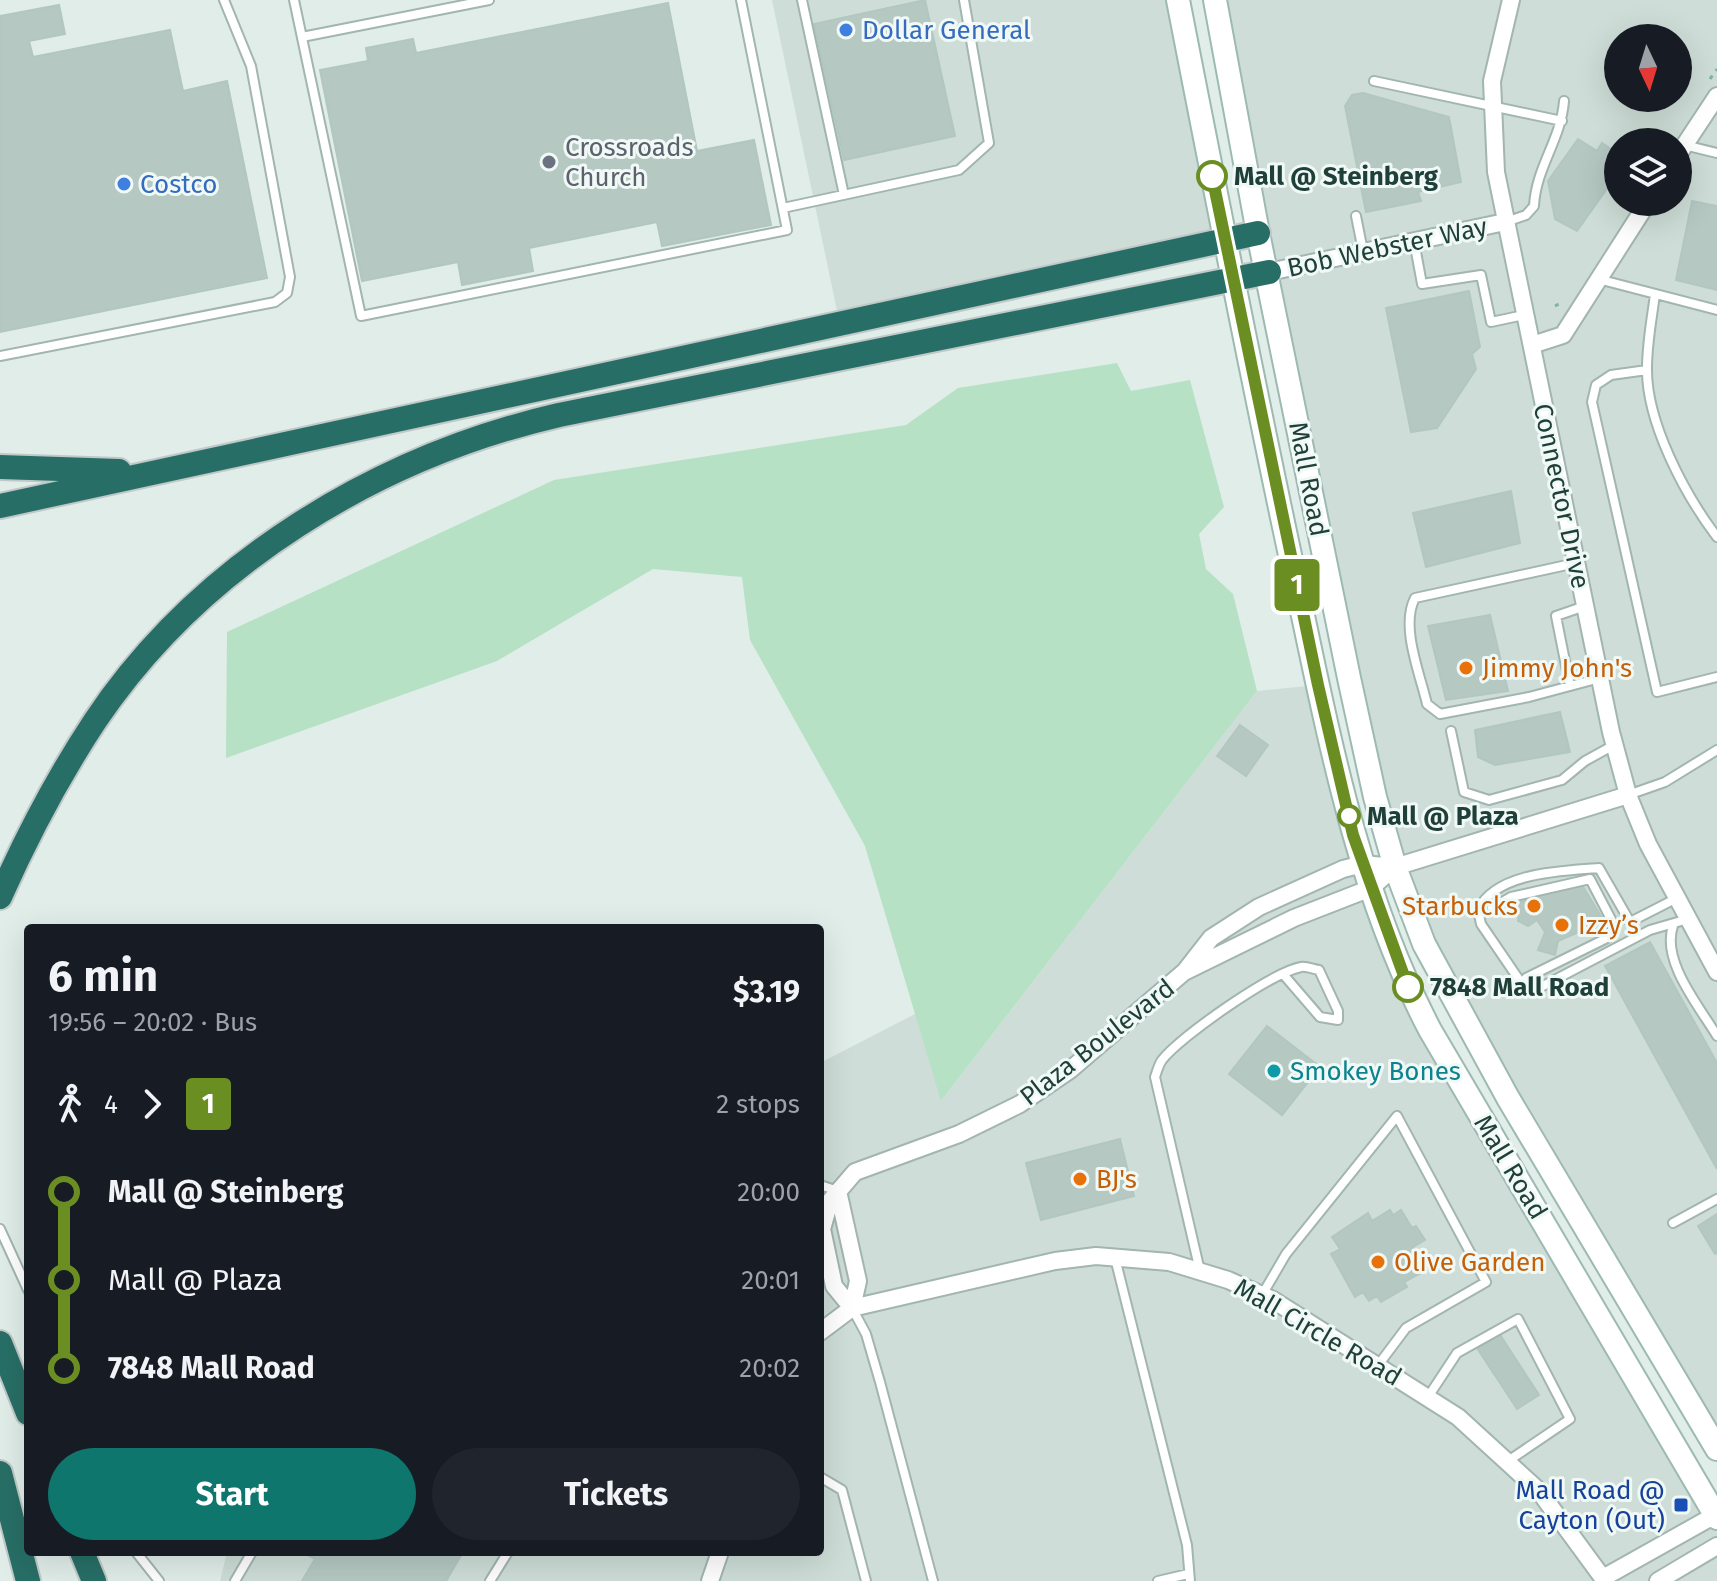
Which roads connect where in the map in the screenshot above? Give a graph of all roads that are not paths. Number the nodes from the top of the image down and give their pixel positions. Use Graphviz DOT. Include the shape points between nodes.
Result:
graph roads {
  1 [pos="224,0"];
  2 [pos="294,0"];
  3 [pos="489,0"];
  4 [pos="741,0"];
  5 [pos="802,0"];
  6 [pos="964,0"];
  7 [pos="1178,0"];
  8 [pos="1215,0"];
  9 [pos="1511,0"];
  10 [pos="302,37"];
  11 [pos="1374,81"];
  12 [pos="1717,96"];
  13 [pos="1564,101"];
  14 [pos="1492,109"];
  15 [pos="1562,121"];
  16 [pos="1692,134"];
  17 [pos="1692,151"];
  18 [pos="1717,153"];
  19 [pos="844,195"];
  20 [pos="783,208"];
  21 [pos="1356,216"];
  22 [pos="1639,216"];
  23 [pos="1505,222"];
  24 [pos="1258,233"];
  25 [pos="1224,239"];
  26 [pos="1414,241"];
  27 [pos="1363,252"];
  28 [pos="1269,272"];
  29 [pos="1598,279"];
  30 [pos="1232,280"];
  31 [pos="1655,294"];
  32 [pos="1717,310"];
  33 [pos="1524,315"];
  34 [pos="1532,345"];
  35 [pos="0,356"];
  36 [pos="1647,370"];
  37 [pos="0,467"];
  38 [pos="162,471"];
  39 [pos="0,506"];
  40 [pos="1717,537"];
  41 [pos="1576,563"];
  42 [pos="1585,606"];
  43 [pos="1717,677"];
  44 [pos="1600,678"];
  45 [pos="1570,686"];
  46 [pos="1451,731"];
  47 [pos="1614,745"];
  48 [pos="1717,750"];
  49 [pos="1628,795"];
  50 [pos="1363,864"];
  51 [pos="1395,867"];
  52 [pos="1502,885"];
  53 [pos="1371,888"];
  54 [pos="0,897"];
  55 [pos="1677,898"];
  56 [pos="1681,922"];
  57 [pos="1184,972"];
  58 [pos="1717,972"];
  59 [pos="1283,974"];
  60 [pos="1541,987"];
  61 [pos="1717,1036"];
  62 [pos="824,1186"];
  63 [pos="838,1191"];
  64 [pos="1717,1199"];
  65 [pos="1673,1223"];
  66 [pos="0,1229"];
  67 [pos="1115,1258"];
  68 [pos="1200,1271"];
  69 [pos="24,1281"];
  70 [pos="1262,1295"];
  71 [pos="852,1308"];
  72 [pos="824,1329"];
  73 [pos="0,1343"];
  74 [pos="1379,1364"];
  75 [pos="1428,1397"];
  76 [pos="24,1403"];
  77 [pos="1717,1449"];
  78 [pos="1508,1461"];
  79 [pos="0,1473"];
  80 [pos="824,1479"];
  81 [pos="1716,1515"];
  82 [pos="1717,1546"];
  83 [pos="84,1556"];
  84 [pos="139,1556"];
  85 [pos="250,1556"];
  86 [pos="506,1556"];
  87 [pos="719,1556"];
  88 [pos="1189,1577"];
  89 [pos="1604,1580"];
  90 [pos="28,1581"];
  91 [pos="94,1581"];
  92 [pos="159,1581"];
  93 [pos="235,1581"];
  94 [pos="490,1581"];
  95 [pos="710,1581"];
  96 [pos="866,1581"];
  97 [pos="933,1581"];
  98 [pos="1158,1581"];
  99 [pos="1658,1581"];
  1 -- 35 [label="lane" via="251,66 290,277 287,293 275,302"];
  2 -- 10 [label="lane"];
  3 -- 10 [label="lane"];
  4 -- 20 [label="lane"];
  5 -- 19 [label="lane"];
  6 -- 19 [label="lane" via="989,143 959,170"];
  7 -- 25 [label="main road, Mall Road"];
  8 -- 24 [label="main road, Mall Road"];
  9 -- 14 [label="street, Connector Drive" via="1492,81"];
  10 -- 20 [label="lane" via="361,316 787,230"];
  11 -- 14 [label="lane"];
  12 -- 16 [label="street"];
  13 -- 15 [label="lane"];
  14 -- 15 [label="lane"];
  14 -- 23 [label="street, Connector Drive"];
  15 -- 23 [label="lane" via="1540,169 1534,206 1526,215"];
  17 -- 18 [label="lane"];
  19 -- 20 [label="lane"];
  21 -- 27 [label="lane"];
  22 -- 29 [label="street"];
  23 -- 26 [label="street, Bob Webster Way"];
  23 -- 33 [label="street, Connector Drive"];
  24 -- 25 [label="highway"];
  24 -- 28 [label="main road, Mall Road"];
  25 -- 30 [label="main road, Mall Road"];
  25 -- 38 [label="highway"];
  26 -- 27 [label="street, Bob Webster Way"];
  26 -- 33 [label="lane" via="1422,284 1481,275 1491,322"];
  27 -- 28 [label="street, Bob Webster Way"];
  28 -- 30 [label="highway"];
  28 -- 51 [label="main road, Mall Road" via="1349,678"];
  29 -- 31 [label="lane"];
  29 -- 34 [label="street" via="1563,335"];
  30 -- 50 [label="main road, Mall Road" via="1318,685"];
  30 -- 54 [label="highway" via="559,415 453,446 388,474 284,536 168,631 96,720 39,816"];
  31 -- 32 [label="lane"];
  31 -- 36 [label="lane"];
  33 -- 34 [label="street, Connector Drive"];
  34 -- 41 [label="street, Connector Drive"];
  36 -- 40 [label="lane" via="1656,420 1688,496"];
  36 -- 43 [label="lane" via="1611,375 1596,385 1592,402 1653,679 1657,692"];
  37 -- 38 [label="highway"];
  38 -- 39 [label="highway"];
  41 -- 42 [label="street, Connector Drive"];
  41 -- 45 [label="lane" via="1415,598 1408,612 1427,704 1440,714"];
  42 -- 44 [label="street, Connector Drive"];
  42 -- 45 [label="lane" via="1556,616"];
  44 -- 45 [label="lane"];
  44 -- 47 [label="street, Connector Drive"];
  46 -- 47 [label="lane" via="1464,792 1489,800 1562,780"];
  47 -- 49 [label="street, Connector Drive"];
  48 -- 49 [label="lane" via="1665,782"];
  49 -- 51 [label="street, Plaza Boulevard"];
  49 -- 55 [label="street, Connector Drive"];
  50 -- 51 [label="street, Plaza Boulevard"];
  50 -- 53 [label="main road, Mall Road"];
  50 -- 57 [label="street, Plaza Boulevard" via="1259,907 1211,938"];
  51 -- 53 [label="street, Plaza Boulevard"];
  51 -- 77 [label="main road, Mall Road" via="1424,944 1494,1073"];
  52 -- 55 [label="lane" via="1599,868 1630,922"];
  52 -- 60 [label="lane" via="1484,897 1478,910 1481,924 1514,978 1524,987"];
  52 -- 60 [label="lane" via="1492,908 1511,897 1590,879 1614,925 1609,937 1526,978"];
  53 -- 57 [label="street, Plaza Boulevard" via="1294,918"];
  53 -- 81 [label="main road, Mall Road" via="1401,973 1430,1030"];
  55 -- 56 [label="street, Connector Drive"];
  56 -- 58 [label="street, Connector Drive"];
  56 -- 60 [label="lane" via="1650,930"];
  56 -- 61 [label="lane" via="1668,940"];
  57 -- 63 [label="street, Plaza Boulevard" via="1070,1070 1020,1104 959,1134 870,1164"];
  59 -- 59 [label="lane" via="1303,966 1319,970 1338,1020 1320,1017"];
  59 -- 68 [label="lane" via="1239,998 1161,1060 1155,1077"];
  62 -- 63 [label="lane"];
  63 -- 71 [label="street" via="858,1281"];
  63 -- 71 [label="street, Plaza Boulevard" via="824,1213 824,1243 834,1286"];
  64 -- 65 [label="lane"];
  66 -- 69 [label="lane"];
  67 -- 68 [label="street, Mall Circle Road" via="1169,1262"];
  67 -- 71 [label="street, Mall Circle Road" via="1055,1261"];
  67 -- 88 [label="lane" via="1187,1545"];
  68 -- 70 [label="street, Mall Circle Road"];
  70 -- 74 [label="street, Mall Circle Road"];
  70 -- 74 [label="lane" via="1286,1254 1397,1116 1486,1282 1406,1328"];
  71 -- 72 [label="street, Mall Circle Road"];
  71 -- 97 [label="lane" via="866,1334"];
  73 -- 76 [label="highway"];
  74 -- 75 [label="street, Mall Circle Road"];
  75 -- 78 [label="street, Mall Circle Road"];
  75 -- 78 [label="lane" via="1457,1353 1518,1319 1570,1419"];
  78 -- 89 [label="street, Mall Circle Road" via="1539,1491"];
  79 -- 90 [label="highway"];
  80 -- 96 [label="lane" via="842,1490"];
  81 -- 89 [label="street"];
  82 -- 99 [label="street"];
  83 -- 91 [label="highway"];
  84 -- 92 [label="lane"];
  85 -- 93 [label="lane"];
  86 -- 94 [label="lane"];
  87 -- 95 [label="street"];
  88 -- 98 [label="lane"];
}
